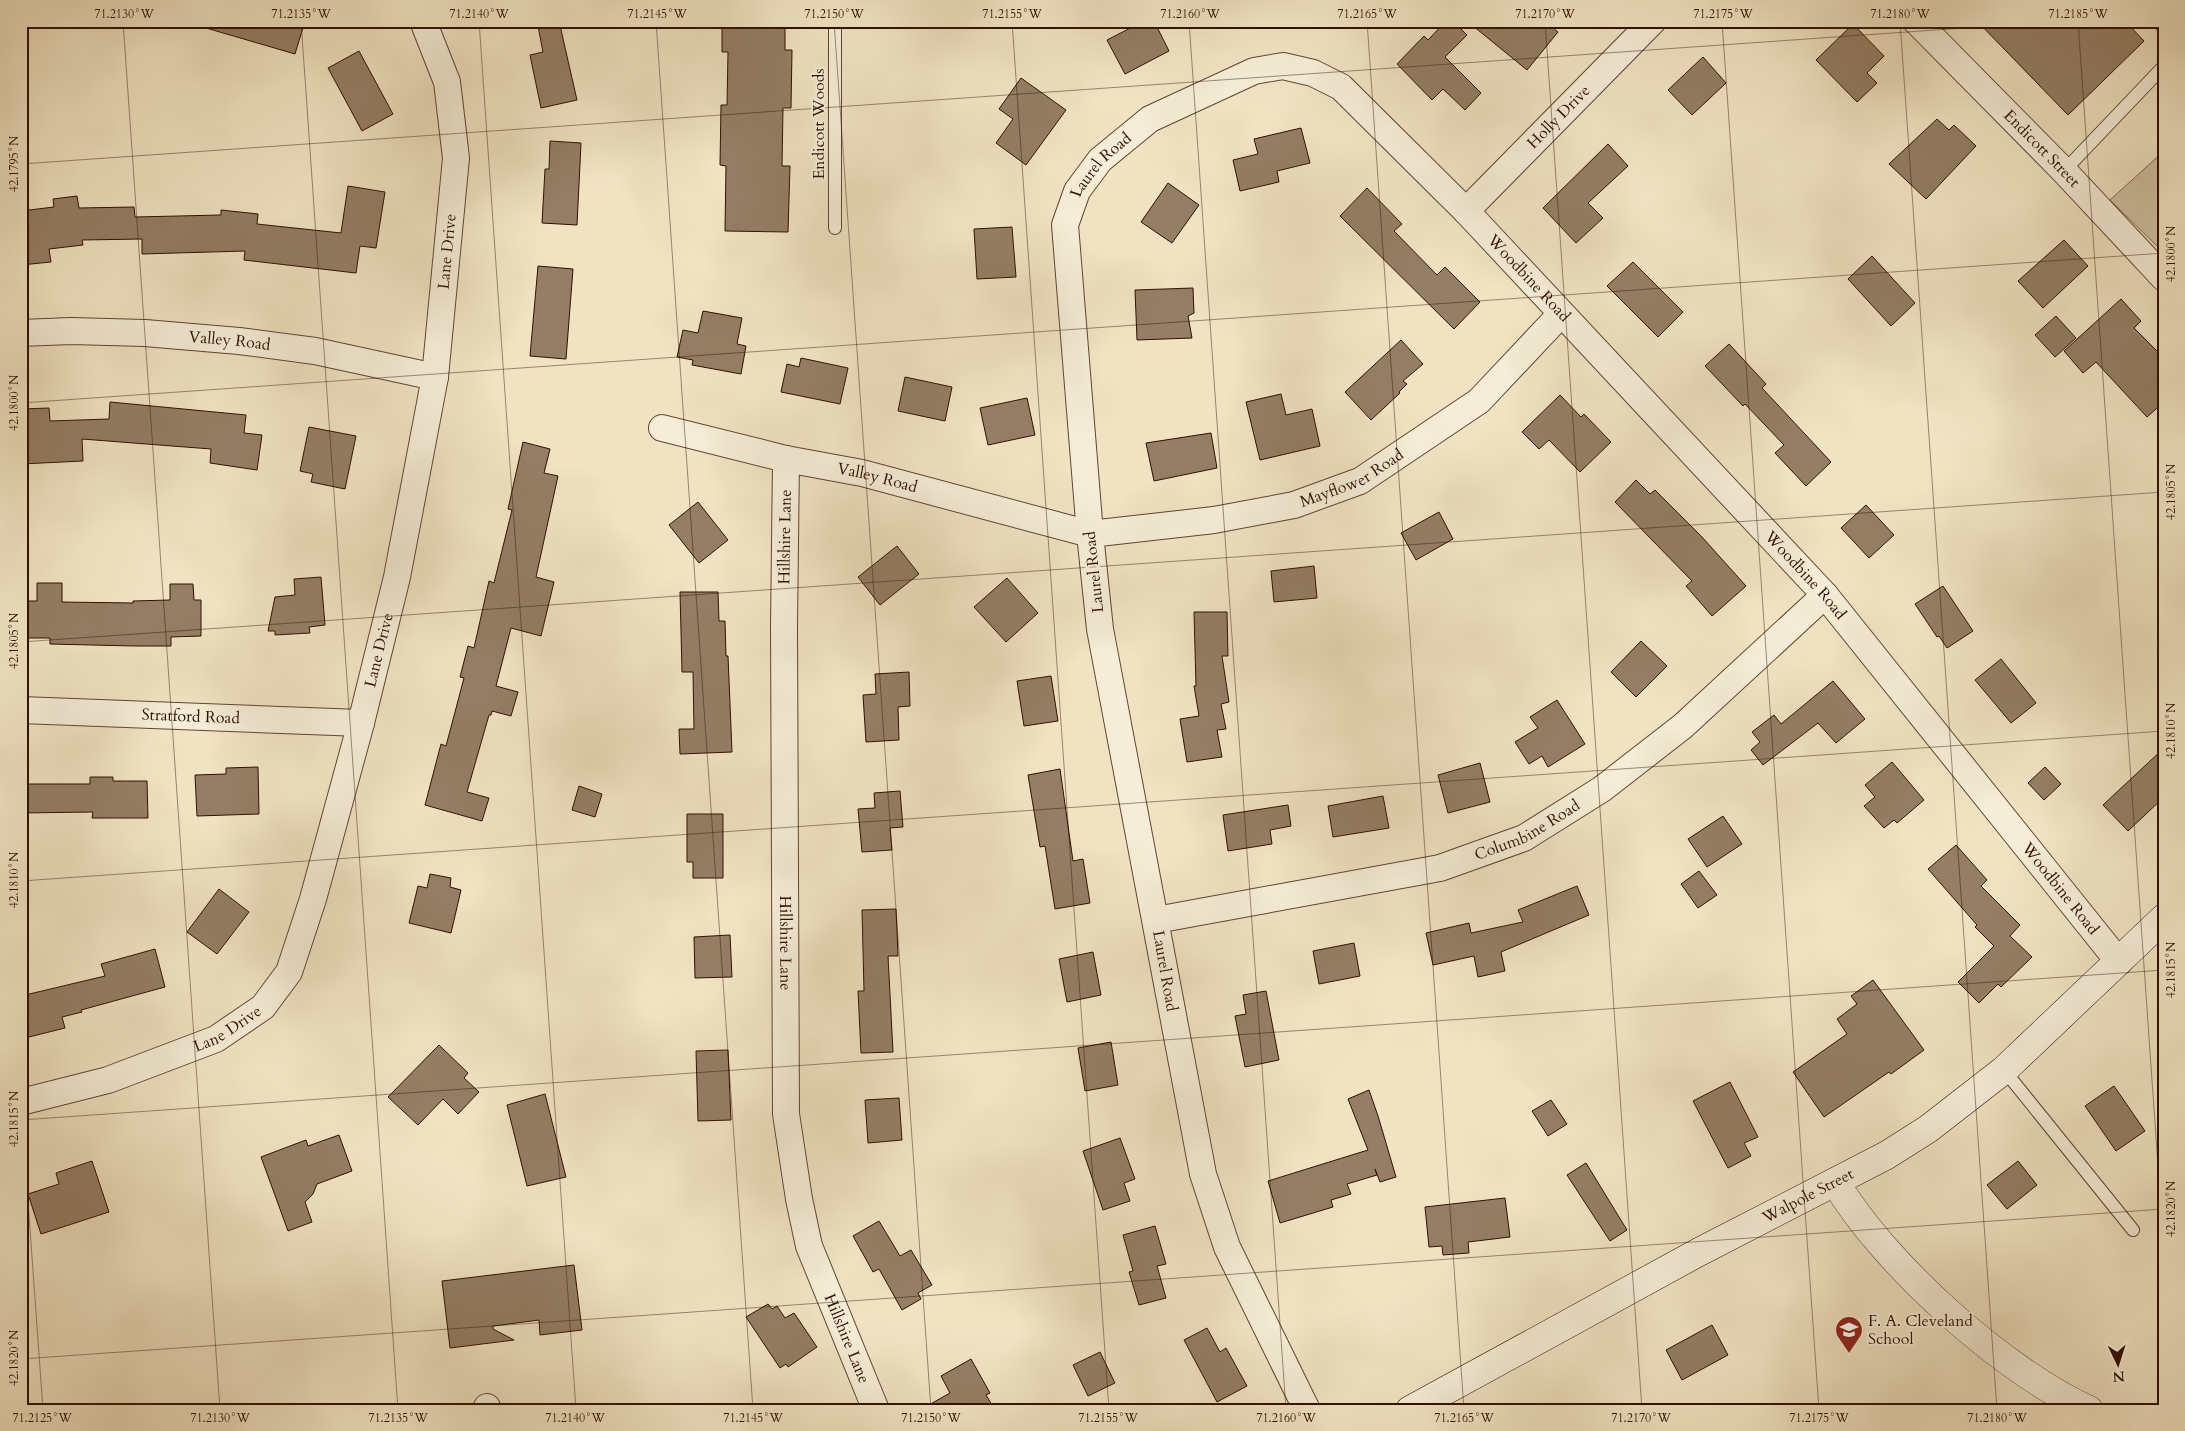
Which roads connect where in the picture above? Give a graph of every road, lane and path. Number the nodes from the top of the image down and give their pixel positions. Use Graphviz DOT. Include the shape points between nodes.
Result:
graph roads {
  1 [pos="423,21"];
  2 [pos="835,21"];
  3 [pos="1653,21"];
  4 [pos="1916,21"];
  5 [pos="2158,21"];
  6 [pos="2164,28"];
  7 [pos="2164,66"];
  8 [pos="2064,171"];
  9 [pos="1466,211"];
  10 [pos="835,228"];
  11 [pos="2164,278"];
  12 [pos="1561,314"];
  13 [pos="21,333"];
  14 [pos="435,377"];
  15 [pos="662,428"];
  16 [pos="786,459"];
  17 [pos="1090,534"];
  18 [pos="1825,595"];
  19 [pos="21,710"];
  20 [pos="361,723"];
  21 [pos="2164,918"];
  22 [pos="1156,920"];
  23 [pos="2119,962"];
  24 [pos="2004,1070"];
  25 [pos="21,1102"];
  26 [pos="1836,1183"];
  27 [pos="2133,1230"];
  28 [pos="876,1410"];
  29 [pos="1307,1410"];
  30 [pos="1410,1410"];
  31 [pos="2089,1410"];
  1 -- 14 [label="street, Lane Drive" via="447,82 456,158"];
  2 -- 10 [label="lane, Endicott Woods"];
  3 -- 9 [label="street, Holly Drive"];
  4 -- 8 [label="street, Endicott Street"];
  5 -- 6 [label="lane"];
  7 -- 8 [label="lane"];
  8 -- 11 [label="street, Endicott Street"];
  9 -- 12 [label="street, Woodbine Road"];
  9 -- 17 [label="street, Laurel Road" via="1341,87 1313,73 1283,66 1254,71 1194,96 1150,119 1100,160 1077,191 1065,225"];
  12 -- 17 [label="street, Mayflower Road" via="1479,401 1360,481 1294,505 1214,520"];
  12 -- 18 [label="street, Woodbine Road"];
  13 -- 14 [label="street, Valley Road" via="145,333 240,341 315,351"];
  14 -- 20 [label="street, Lane Drive" via="397,577"];
  15 -- 16 [label="street, Valley Road"];
  16 -- 17 [label="street, Valley Road" via="862,473"];
  16 -- 28 [label="street, Hillshire Lane" via="786,1114 810,1246"];
  17 -- 22 [label="street, Laurel Road" via="1100,628"];
  18 -- 22 [label="street, Columbine Road" via="1683,726 1602,789 1524,838 1440,868"];
  18 -- 23 [label="street, Woodbine Road"];
  19 -- 20 [label="street, Stratford Road"];
  20 -- 25 [label="street, Lane Drive" via="289,972 263,1007 216,1039 108,1080"];
  21 -- 23 [label="main road, Walpole Street"];
  22 -- 29 [label="street, Laurel Road" via="1193,1128 1214,1211 1248,1293"];
  23 -- 24 [label="main road, Walpole Street"];
  24 -- 26 [label="main road, Walpole Street" via="1928,1129 1887,1156"];
  24 -- 27 [label="lane"];
  26 -- 30 [label="main road, Walpole Street" via="1699,1252"];
  26 -- 31 [label="main road" via="1868,1230 1952,1315 2048,1388"];
}
